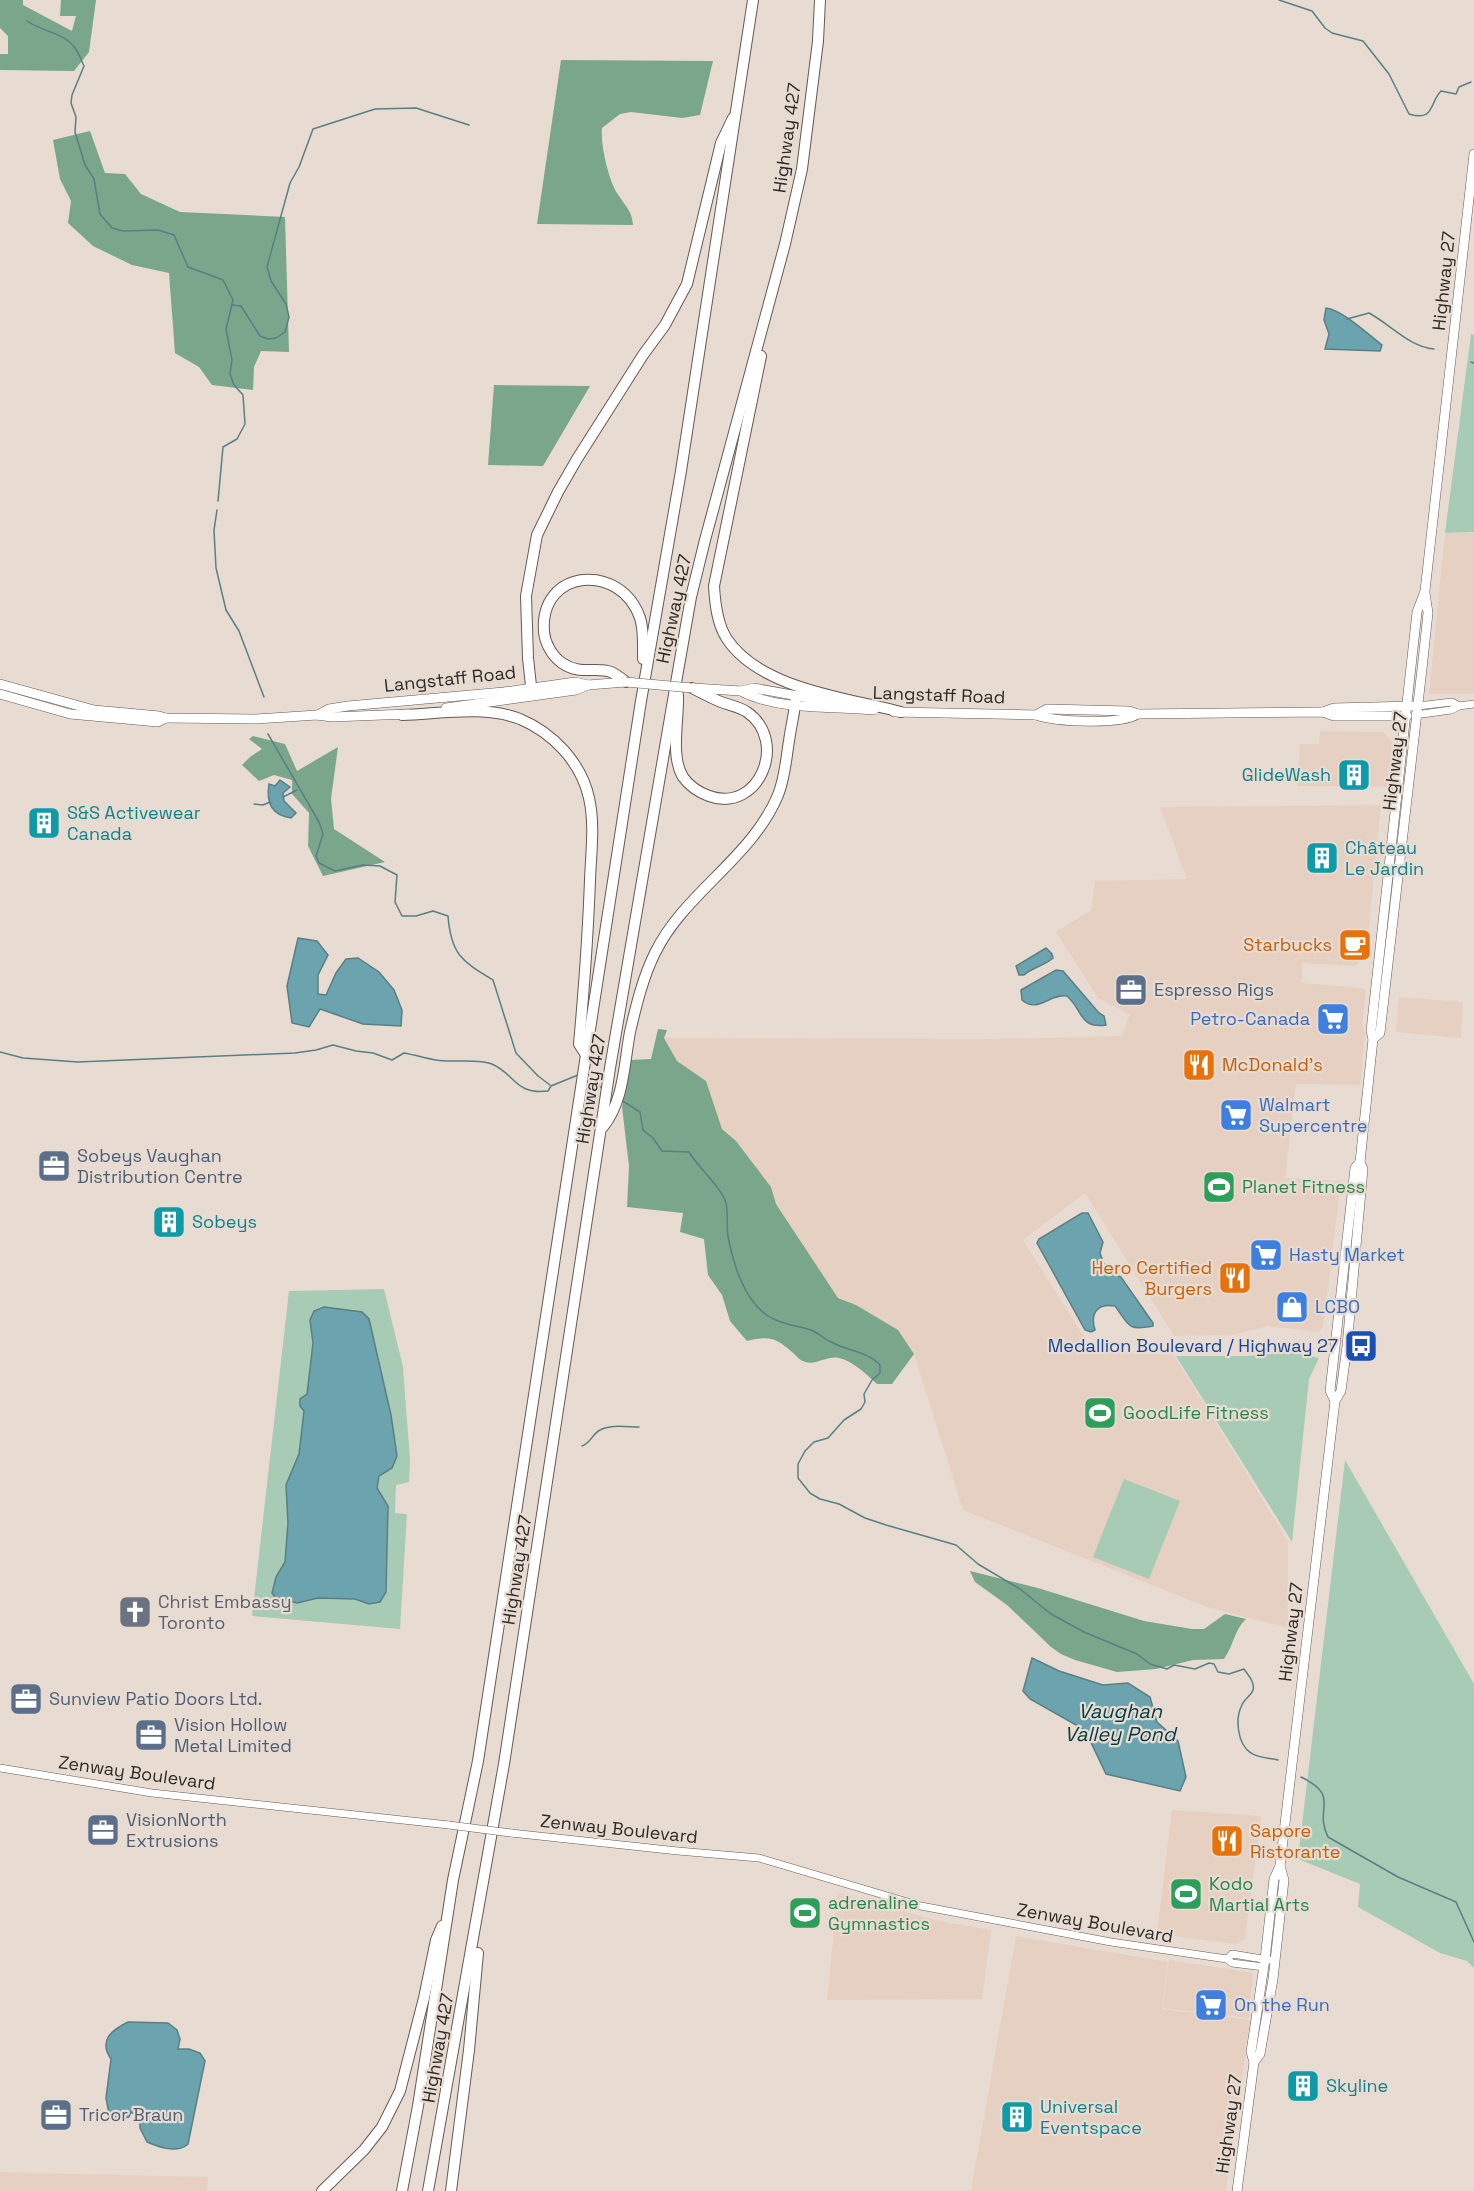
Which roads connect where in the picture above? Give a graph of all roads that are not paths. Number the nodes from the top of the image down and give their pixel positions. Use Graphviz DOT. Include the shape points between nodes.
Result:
graph roads {
  1 [pos="753,0"];
  2 [pos="820,0"];
  3 [pos="738,107"];
  4 [pos="1474,154"];
  5 [pos="785,244"];
  6 [pos="677,677"];
  7 [pos="627,682"];
  8 [pos="0,684"];
  9 [pos="692,688"];
  10 [pos="532,691"];
  11 [pos="0,694"];
  12 [pos="796,700"];
  13 [pos="641,701"];
  14 [pos="1474,704"];
  15 [pos="1412,710"];
  16 [pos="901,712"];
  17 [pos="318,715"];
  18 [pos="402,715"];
  19 [pos="166,718"];
  20 [pos="586,1055"];
  21 [pos="610,1108"];
  22 [pos="0,1767"];
  23 [pos="483,1891"];
  24 [pos="448,1909"];
  25 [pos="1268,1962"];
  26 [pos="322,2191"];
  27 [pos="402,2191"];
  28 [pos="428,2191"];
  29 [pos="451,2191"];
  30 [pos="1237,2191"];
  1 -- 3 [label="highway, Highway 427"];
  2 -- 5 [label="highway, Highway 427" via="802,169"];
  3 -- 10 [label="highway" via="721,143 687,284 665,325 573,467 537,535 526,596"];
  3 -- 13 [label="highway, Highway 427"];
  4 -- 15 [label="main road, Highway 27" via="1425,591 1417,612"];
  5 -- 6 [label="highway, Highway 427" via="705,540"];
  5 -- 16 [label="highway" via="714,586 716,606 727,639 771,677"];
  6 -- 9 [label="highway" via="676,758 684,777 697,791 716,799 746,793 759,780 766,762 768,743 761,725 746,711"];
  6 -- 21 [label="highway, Highway 427" via="610,1068"];
  7 -- 9 [label="main road, Langstaff Road, bridge"];
  7 -- 10 [label="main road, Langstaff Road" via="575,682"];
  7 -- 13 [label="highway" via="609,671 581,671 561,662 550,650 544,635 543,614 564,585 588,578 614,585 628,595 640,618 643,642"];
  8 -- 19 [label="main road, Langstaff Road" via="94,710"];
  9 -- 12 [label="main road, Langstaff Road"];
  10 -- 17 [label="main road, Langstaff Road" via="348,706"];
  10 -- 18 [label="main road, Langstaff Road"];
  11 -- 19 [label="main road, Langstaff Road" via="97,718 158,722"];
  12 -- 16 [label="main road, Langstaff Road" via="830,709 841,706"];
  12 -- 21 [label="highway" via="778,794 754,832 666,933 654,954"];
  13 -- 20 [label="highway, Highway 427"];
  14 -- 15 [label="street, Langstaff Road" via="1451,710"];
  15 -- 16 [label="main road, Langstaff Road" via="1334,708 1323,712 1138,714 1130,719 1092,721 1036,715"];
  15 -- 25 [label="main road, Highway 27" via="1380,1033 1373,1039 1360,1162 1363,1169 1347,1346 1341,1391 1335,1401 1280,1866 1274,1879"];
  17 -- 18 [label="main road, Langstaff Road"];
  17 -- 19 [label="main road, Langstaff Road"];
  18 -- 20 [label="highway" via="489,712 518,719 544,731 567,752 578,770 589,797 592,829 579,1044"];
  20 -- 24 [label="highway, Highway 427" via="478,1761"];
  21 -- 23 [label="highway, Highway 427" via="602,1129"];
  22 -- 25 [label="street, Zenway Boulevard, bridge" via="152,1793 759,1858 921,1906 973,1917 1111,1942 1227,1959 1232,1954"];
  23 -- 28 [label="highway, Highway 427"];
  23 -- 29 [label="highway"];
  24 -- 26 [label="highway" via="436,1940 400,2091 382,2127"];
  24 -- 27 [label="highway, Highway 427"];
  25 -- 30 [label="main road, Highway 27" via="1260,2054 1254,2062"];
}
